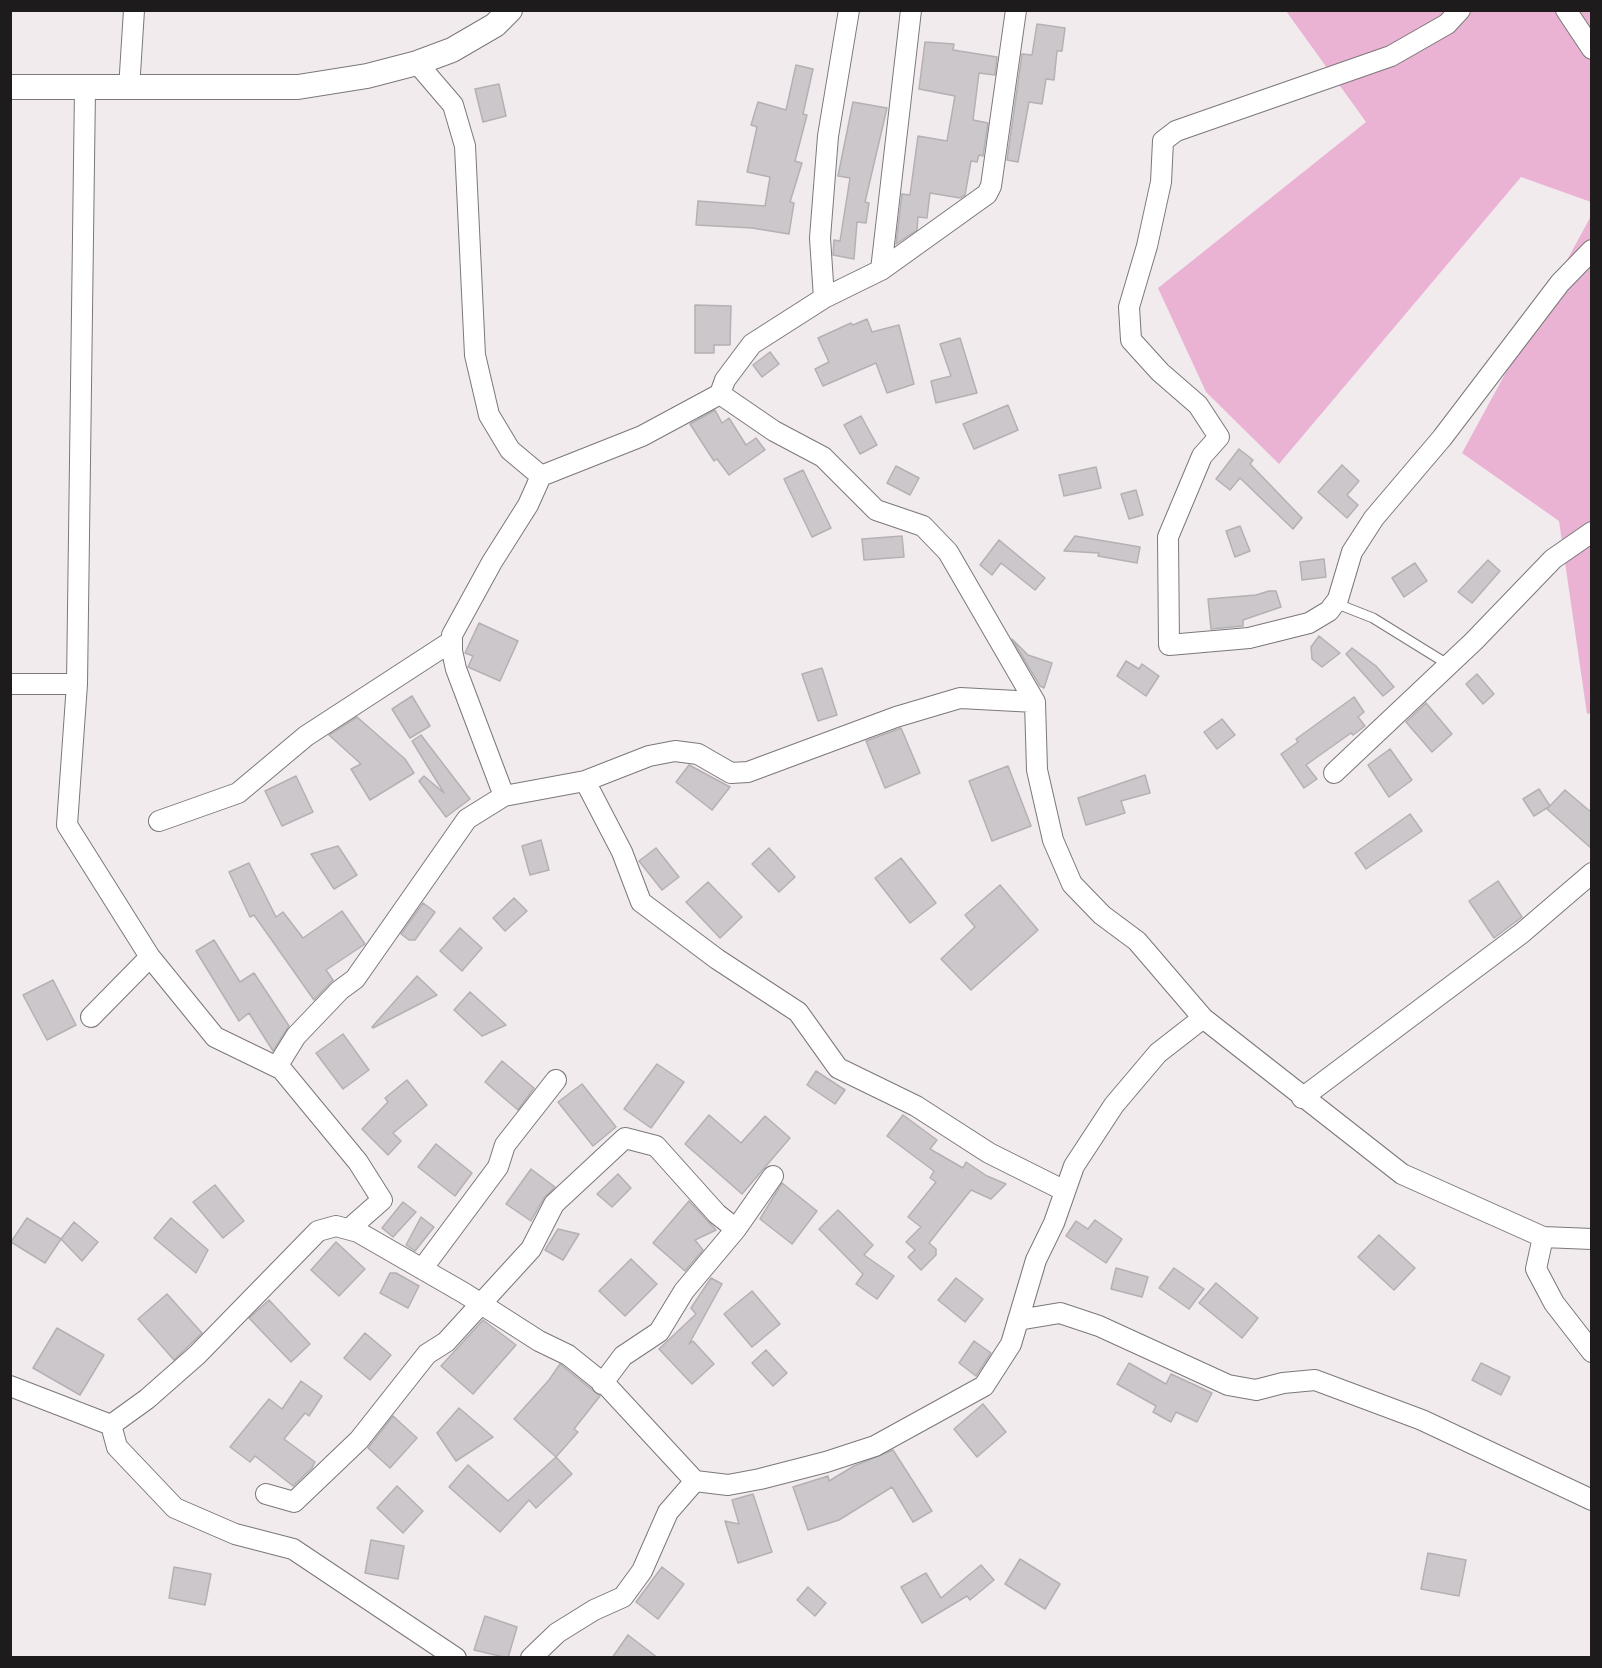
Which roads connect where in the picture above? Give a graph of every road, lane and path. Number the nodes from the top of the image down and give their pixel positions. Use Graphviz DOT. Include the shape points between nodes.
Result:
graph roads {
  1 [pos="134,10"];
  2 [pos="510,10"];
  3 [pos="849,10"];
  4 [pos="911,10"];
  5 [pos="1016,10"];
  6 [pos="1460,10"];
  7 [pos="1566,10"];
  8 [pos="1592,49"];
  9 [pos="417,63"];
  10 [pos="10,87"];
  11 [pos="85,88"];
  12 [pos="129,89"];
  13 [pos="1592,250"];
  14 [pos="881,270"];
  15 [pos="824,298"];
  16 [pos="720,394"];
  17 [pos="541,476"];
  18 [pos="1592,532"];
  19 [pos="1335,603"];
  20 [pos="452,641"];
  21 [pos="1449,665"];
  22 [pos="10,684"];
  23 [pos="77,684"];
  24 [pos="1035,702"];
  25 [pos="1334,773"];
  26 [pos="585,782"];
  27 [pos="504,796"];
  28 [pos="159,821"];
  29 [pos="1592,873"];
  30 [pos="150,957"];
  31 [pos="91,1017"];
  32 [pos="1203,1018"];
  33 [pos="281,1069"];
  34 [pos="556,1080"];
  35 [pos="1302,1098"];
  36 [pos="773,1176"];
  37 [pos="1064,1190"];
  38 [pos="349,1229"];
  39 [pos="736,1229"];
  40 [pos="1543,1236"];
  41 [pos="1592,1239"];
  42 [pos="422,1269"];
  43 [pos="480,1303"];
  44 [pos="1018,1320"];
  45 [pos="1592,1352"];
  46 [pos="602,1384"];
  47 [pos="10,1386"];
  48 [pos="111,1425"];
  49 [pos="695,1481"];
  50 [pos="266,1494"];
  51 [pos="1592,1500"];
  52 [pos="456,1658"];
  53 [pos="531,1658"];
  1 -- 12 [label="street"];
  2 -- 9 [label="street" via="495,25 452,50"];
  3 -- 15 [label="street" via="828,136 820,238"];
  4 -- 14 [label="street"];
  5 -- 14 [label="street" via="992,186 978,202"];
  6 -- 19 [label="street" via="1447,24 1391,56 1176,131 1163,141 1161,182 1129,307 1131,340 1198,405 1218,437 1202,456 1168,537 1169,645 1249,638 1309,623"];
  7 -- 8 [label="street"];
  9 -- 12 [label="street" via="298,87"];
  9 -- 17 [label="street" via="453,105 465,146 475,355 489,415 510,450"];
  10 -- 11 [label="street"];
  11 -- 12 [label="street"];
  11 -- 23 [label="street"];
  13 -- 19 [label="street" via="1560,283 1442,438 1374,518 1353,552"];
  14 -- 15 [label="street"];
  15 -- 16 [label="street" via="752,344 725,380"];
  16 -- 17 [label="street" via="642,436"];
  16 -- 24 [label="street" via="774,431 823,457 876,510 923,526 948,552"];
  17 -- 20 [label="street" via="528,505 466,608"];
  18 -- 21 [label="street" via="1553,559"];
  19 -- 21 [label="lane" via="1372,618"];
  20 -- 27 [label="street" via="456,669"];
  20 -- 28 [label="street" via="306,736 238,793"];
  21 -- 25 [label="street"];
  22 -- 23 [label="street"];
  23 -- 30 [label="street" via="67,825"];
  24 -- 26 [label="street" via="960,698 896,717 748,772 731,773 698,754 675,752 649,756"];
  24 -- 32 [label="street" via="1037,770 1053,840 1072,884 1102,915 1137,941"];
  26 -- 27 [label="street"];
  26 -- 37 [label="street" via="622,852 641,902 717,959 798,1012 838,1068 916,1106 989,1153"];
  27 -- 33 [label="street" via="466,819 356,979 340,990 296,1036 278,1065"];
  29 -- 35 [label="street" via="1522,933"];
  30 -- 31 [label="street"];
  30 -- 33 [label="street" via="215,1037"];
  32 -- 35 [label="street"];
  32 -- 37 [label="street" via="1158,1053 1114,1105 1074,1166"];
  33 -- 38 [label="street" via="358,1162 382,1200"];
  34 -- 42 [label="street" via="505,1145 498,1167"];
  35 -- 40 [label="street" via="1402,1174"];
  36 -- 39 [label="street"];
  37 -- 44 [label="street" via="1036,1260"];
  38 -- 42 [label="street"];
  38 -- 48 [label="street" via="336,1226 318,1231 197,1355"];
  39 -- 43 [label="street" via="717,1214 656,1146 625,1138 554,1204 531,1249"];
  39 -- 46 [label="street" via="684,1291 659,1332 623,1356"];
  40 -- 41 [label="street"];
  40 -- 45 [label="street" via="1536,1269 1554,1303"];
  42 -- 43 [label="street"];
  43 -- 46 [label="street" via="568,1355"];
  43 -- 50 [label="street" via="446,1342 427,1354 360,1440 294,1502"];
  44 -- 49 [label="street" via="1011,1344 984,1386 875,1446 728,1485"];
  44 -- 51 [label="street" via="1060,1313 1099,1326 1228,1385 1256,1390 1315,1380 1422,1420"];
  46 -- 49 [label="street"];
  47 -- 48 [label="street"];
  48 -- 52 [label="street" via="117,1447 175,1508 235,1534 293,1550"];
  49 -- 53 [label="street" via="668,1512 642,1571 622,1597 557,1633"];
}
